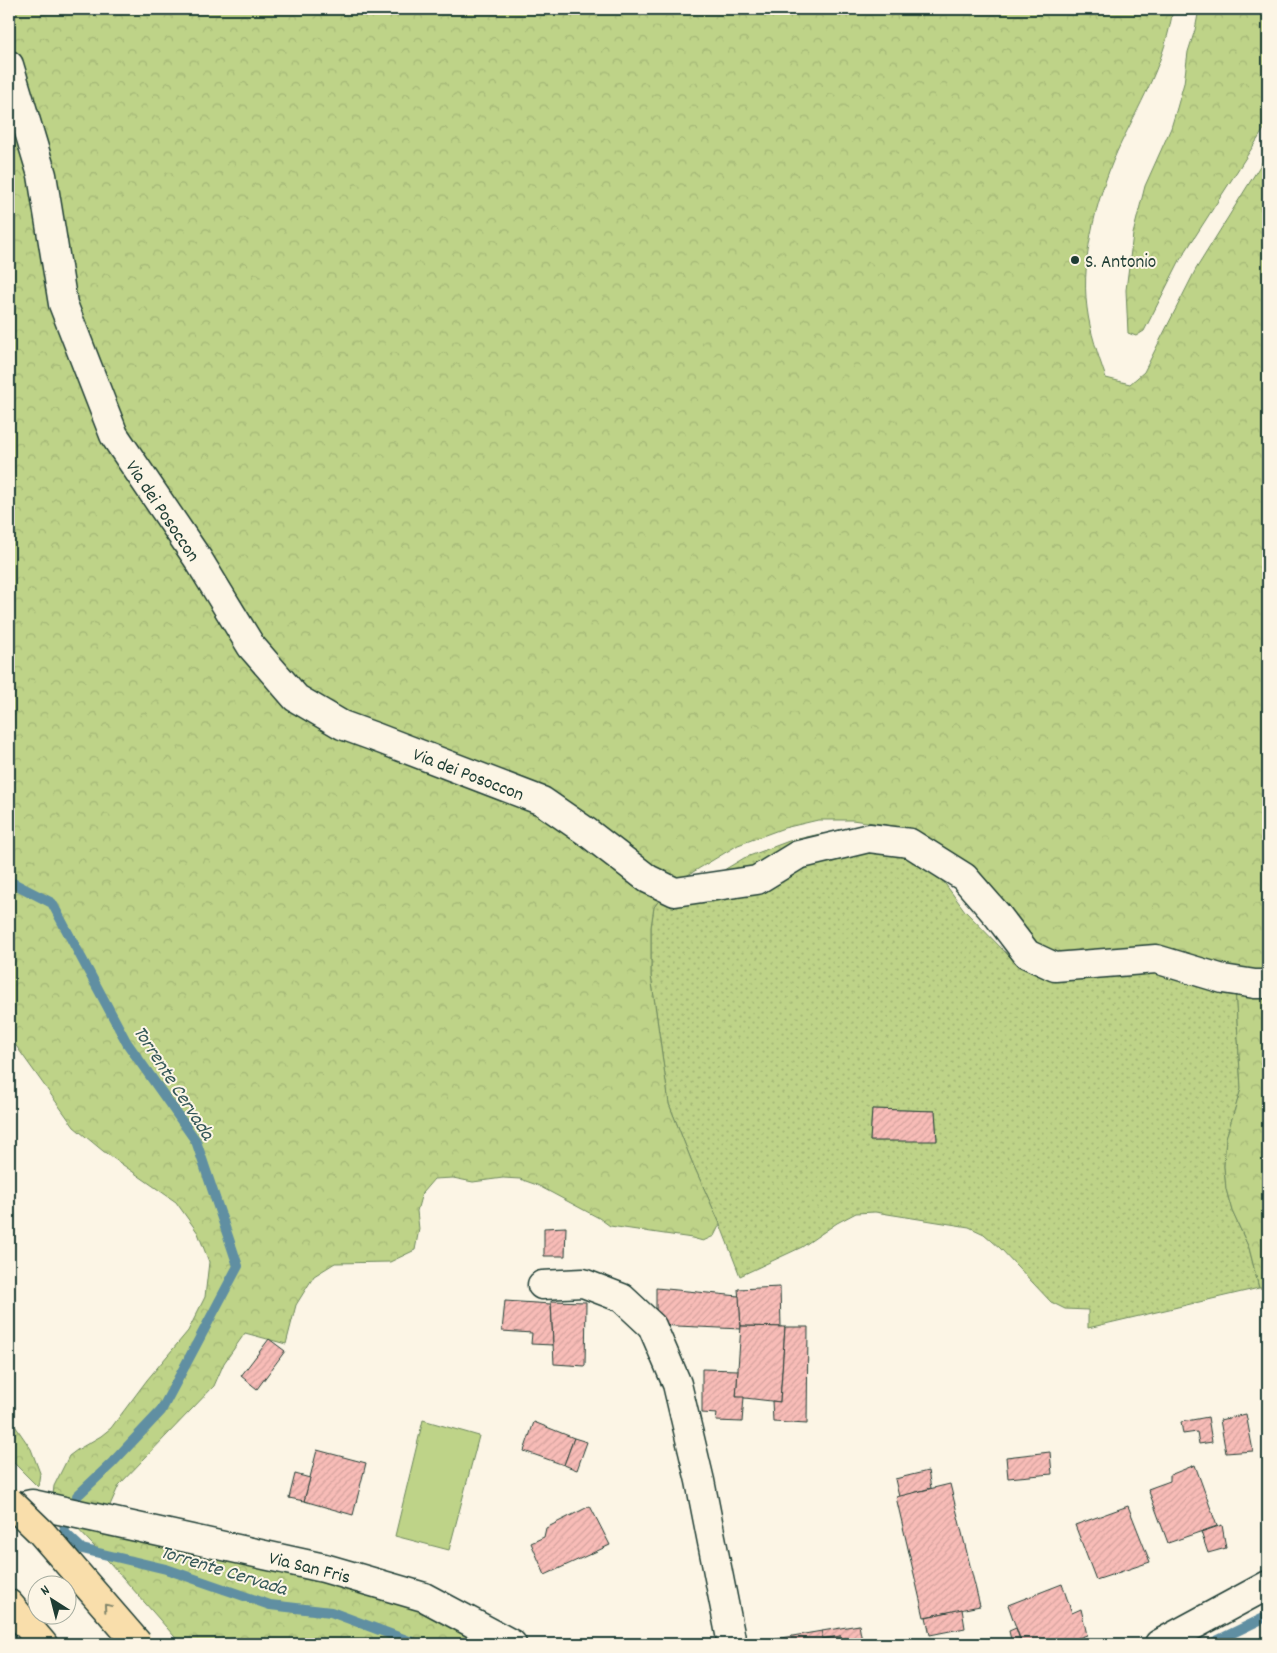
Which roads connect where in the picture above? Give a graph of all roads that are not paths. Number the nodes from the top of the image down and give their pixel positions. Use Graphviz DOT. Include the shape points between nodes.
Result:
graph roads {
  1 [pos="9,65"];
  2 [pos="1268,984"];
  3 [pos="542,1285"];
  4 [pos="9,1501"];
  5 [pos="9,1509"];
  6 [pos="1268,1585"];
  7 [pos="9,1604"];
  8 [pos="43,1644"];
  9 [pos="138,1644"];
  10 [pos="512,1644"];
  11 [pos="732,1644"];
  12 [pos="1159,1644"];
  1 -- 2 [label="street, Via dei Posoccon" via="42,175 63,304 114,435 198,559 251,646 296,698 342,726 542,801 648,879 675,892 757,880 798,855 870,838 910,843 964,877 1027,954 1055,967 1156,959 1223,979"];
  3 -- 11 [label="street" via="583,1284 614,1295 622,1298 652,1326 677,1384"];
  9 -- 4 [label="highway, one-way, bridge" via="41,1532"];
  5 -- 10 [label="street, Via San Fris" via="32,1504 324,1568 424,1597"];
  6 -- 12 [label="street"];
  7 -- 8 [label="highway"];
}
